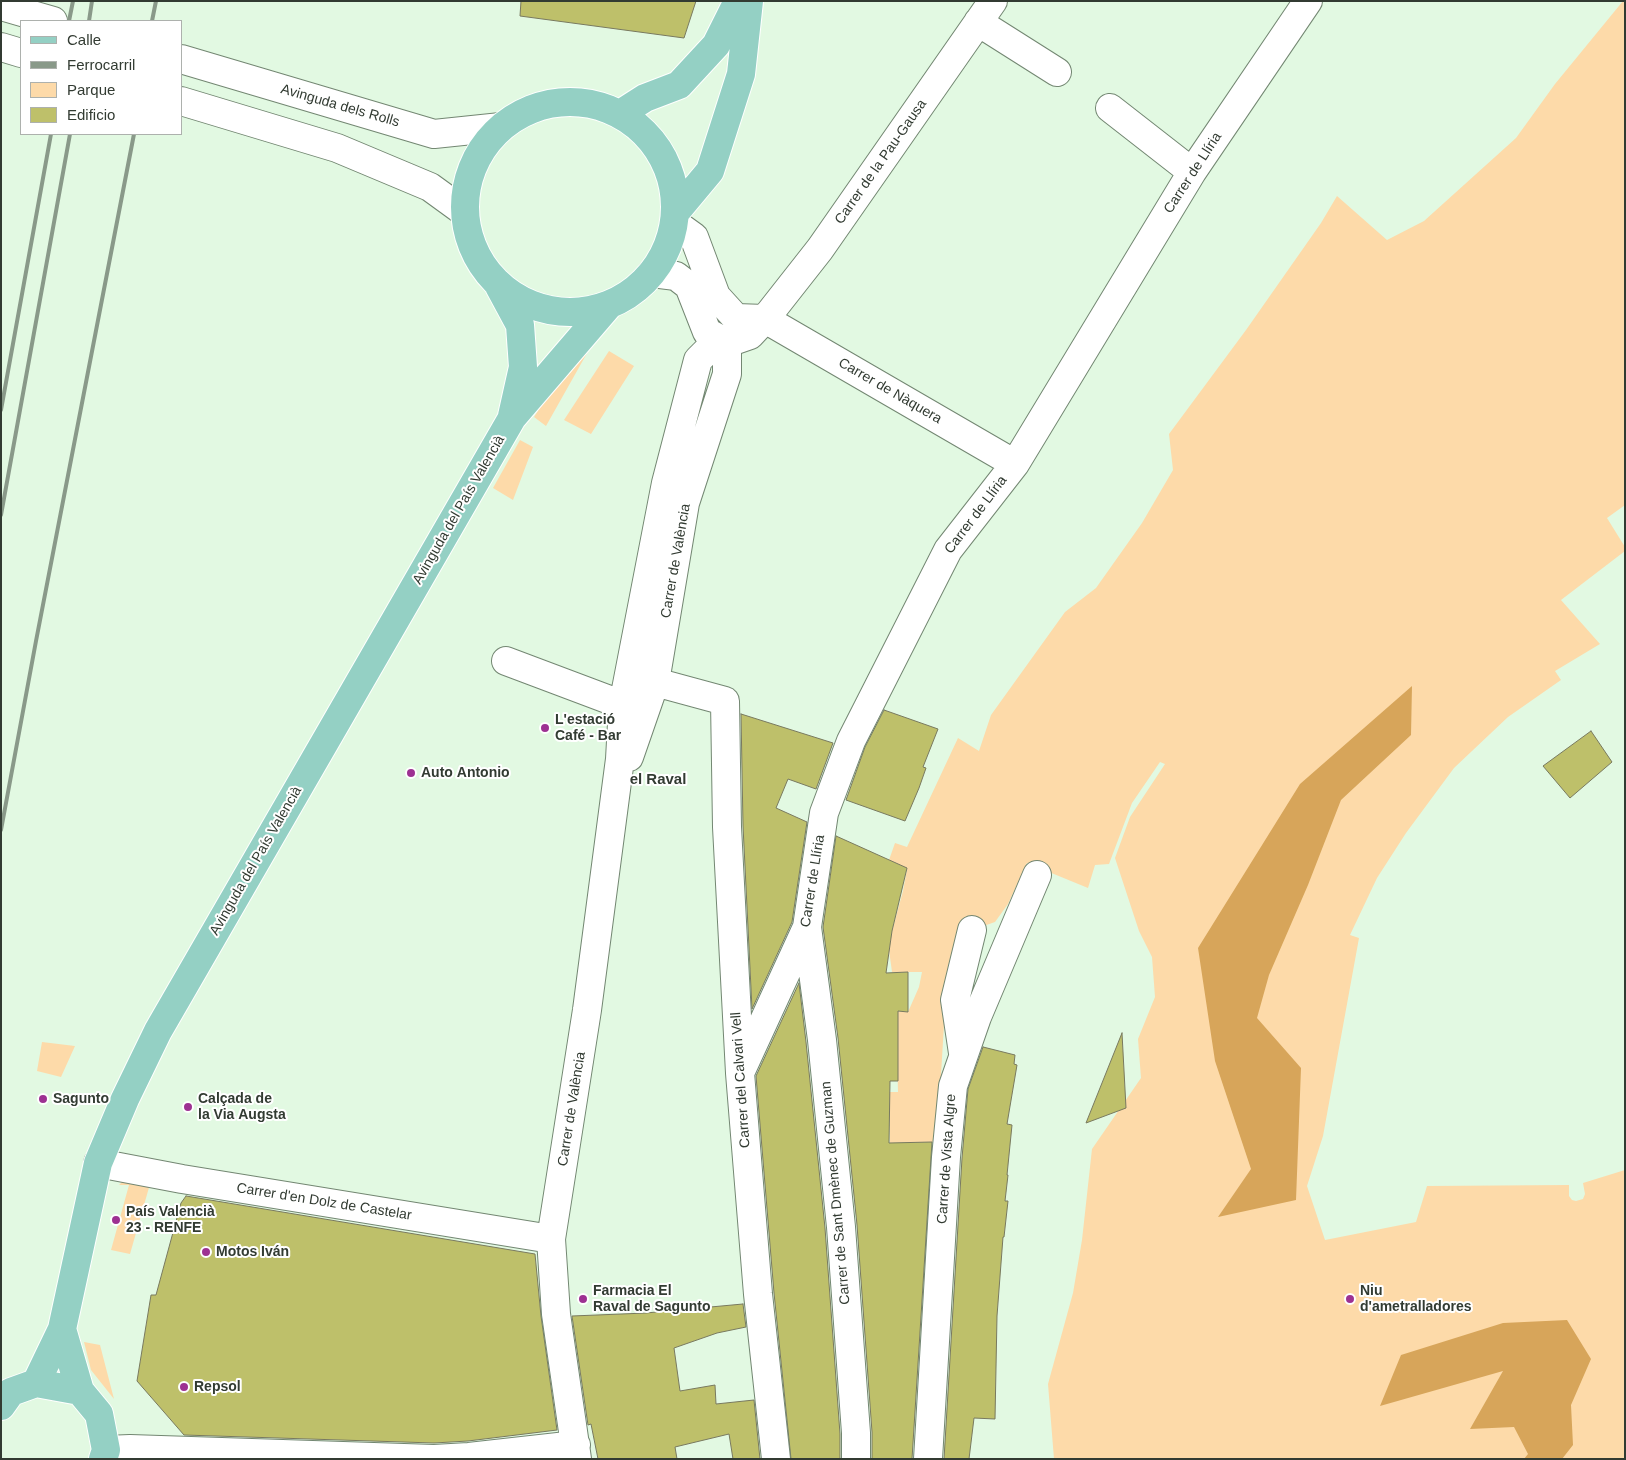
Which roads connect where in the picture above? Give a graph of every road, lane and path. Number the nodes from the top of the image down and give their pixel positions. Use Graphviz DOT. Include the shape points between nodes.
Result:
graph roads {
  1 [pos="738,1"];
  2 [pos="749,1"];
  3 [pos="1308,1"];
  4 [pos="1,6"];
  5 [pos="986,12"];
  6 [pos="50,20"];
  7 [pos="1,47"];
  8 [pos="20,53"];
  9 [pos="182,59"];
  10 [pos="1057,72"];
  11 [pos="182,101"];
  12 [pos="1110,108"];
  13 [pos="620,114"];
  14 [pos="501,127"];
  15 [pos="1192,172"];
  16 [pos="464,211"];
  17 [pos="676,218"];
  18 [pos="652,273"];
  19 [pos="499,286"];
  20 [pos="609,305"];
  21 [pos="765,319"];
  22 [pos="720,351"];
  23 [pos="512,418"];
  24 [pos="1015,464"];
  25 [pos="506,661"];
  26 [pos="655,682"];
  27 [pos="623,705"];
  28 [pos="620,759"];
  29 [pos="1037,875"];
  30 [pos="807,927"];
  31 [pos="972,930"];
  32 [pos="964,1055"];
  33 [pos="740,1073"];
  34 [pos="98,1163"];
  35 [pos="550,1239"];
  36 [pos="62,1328"];
  37 [pos="36,1383"];
  38 [pos="80,1391"];
  39 [pos="1,1406"];
  40 [pos="576,1452"];
  41 [pos="105,1454"];
  42 [pos="776,1459"];
  43 [pos="856,1459"];
  44 [pos="928,1459"];
  1 -- 13 [label="main road" via="716,45 679,85 646,98"];
  2 -- 17 [label="main road" via="741,74 710,171"];
  3 -- 15 [label="street, Carrer de Llíria"];
  4 -- 6 [label="street"];
  5 -- 10 [label="street"];
  5 -- 21 [label="street, Carrer de la Pau-Gausa" via="820,249"];
  7 -- 8 [label="street"];
  9 -- 14 [label="street, Avinguda dels Rolls" via="434,134"];
  11 -- 16 [label="street" via="337,148 430,187"];
  12 -- 15 [label="street"];
  13 -- 14 [label="main road" via="580,102 538,106"];
  13 -- 17 [label="main road" via="651,139 670,174"];
  14 -- 16 [label="main road" via="480,150 467,179"];
  15 -- 24 [label="street, Carrer de Llíria"];
  16 -- 19 [label="main road" via="474,252"];
  17 -- 18 [label="main road" via="665,252"];
  17 -- 21 [label="street" via="694,237 716,296 736,318"];
  18 -- 20 [label="main road" via="633,292"];
  18 -- 22 [label="street" via="676,276 689,286 707,332"];
  19 -- 20 [label="main road" via="532,306 571,312"];
  19 -- 23 [label="main road, Avinguda del País Valencià" via="520,325 523,367"];
  20 -- 23 [label="main road, Avinguda del País Valencià"];
  21 -- 22 [label="street" via="750,336"];
  21 -- 24 [label="street, Carrer de Nàquera"];
  22 -- 26 [label="street, Carrer de València" via="726,374 685,503"];
  22 -- 27 [label="street, Carrer de València" via="698,360 666,483"];
  23 -- 34 [label="main road, Avinguda del País Valencià" via="158,1031"];
  24 -- 30 [label="street, Carrer de Llíria" via="948,550 851,741 824,813"];
  25 -- 27 [label="street"];
  26 -- 28 [label="street, Carrer de València" via="629,757"];
  26 -- 33 [label="street, Carrer del Calvari Vell" via="726,701 727,827"];
  27 -- 28 [label="street, Carrer de València"];
  28 -- 35 [label="street, Carrer de València" via="588,1010"];
  29 -- 32 [label="street, Carrer de Vista Algre"];
  30 -- 33 [label="street, Carrer de Llíria"];
  30 -- 43 [label="street, Carrer de Sant Dmènec de Guzman" via="841,1226"];
  31 -- 32 [label="street" via="955,1000"];
  32 -- 44 [label="street, Carrer de Vista Algre" via="952,1086"];
  33 -- 42 [label="street, Carrer del Calvari Vell" via="758,1294"];
  34 -- 35 [label="street, Carrer d'en Dolz de Castelar"];
  34 -- 36 [label="main road, Avinguda del País Valencià"];
  35 -- 40 [label="street, Carrer de València" via="556,1314"];
  36 -- 37 [label="main road, Avinguda del País Valencià"];
  36 -- 38 [label="main road, Avinguda del País Valencià"];
  37 -- 38 [label="main road"];
  37 -- 39 [label="main road" via="11,1392"];
  38 -- 41 [label="main road" via="100,1414"];
  40 -- 41 [label="street" via="434,1459 130,1449"];
}
